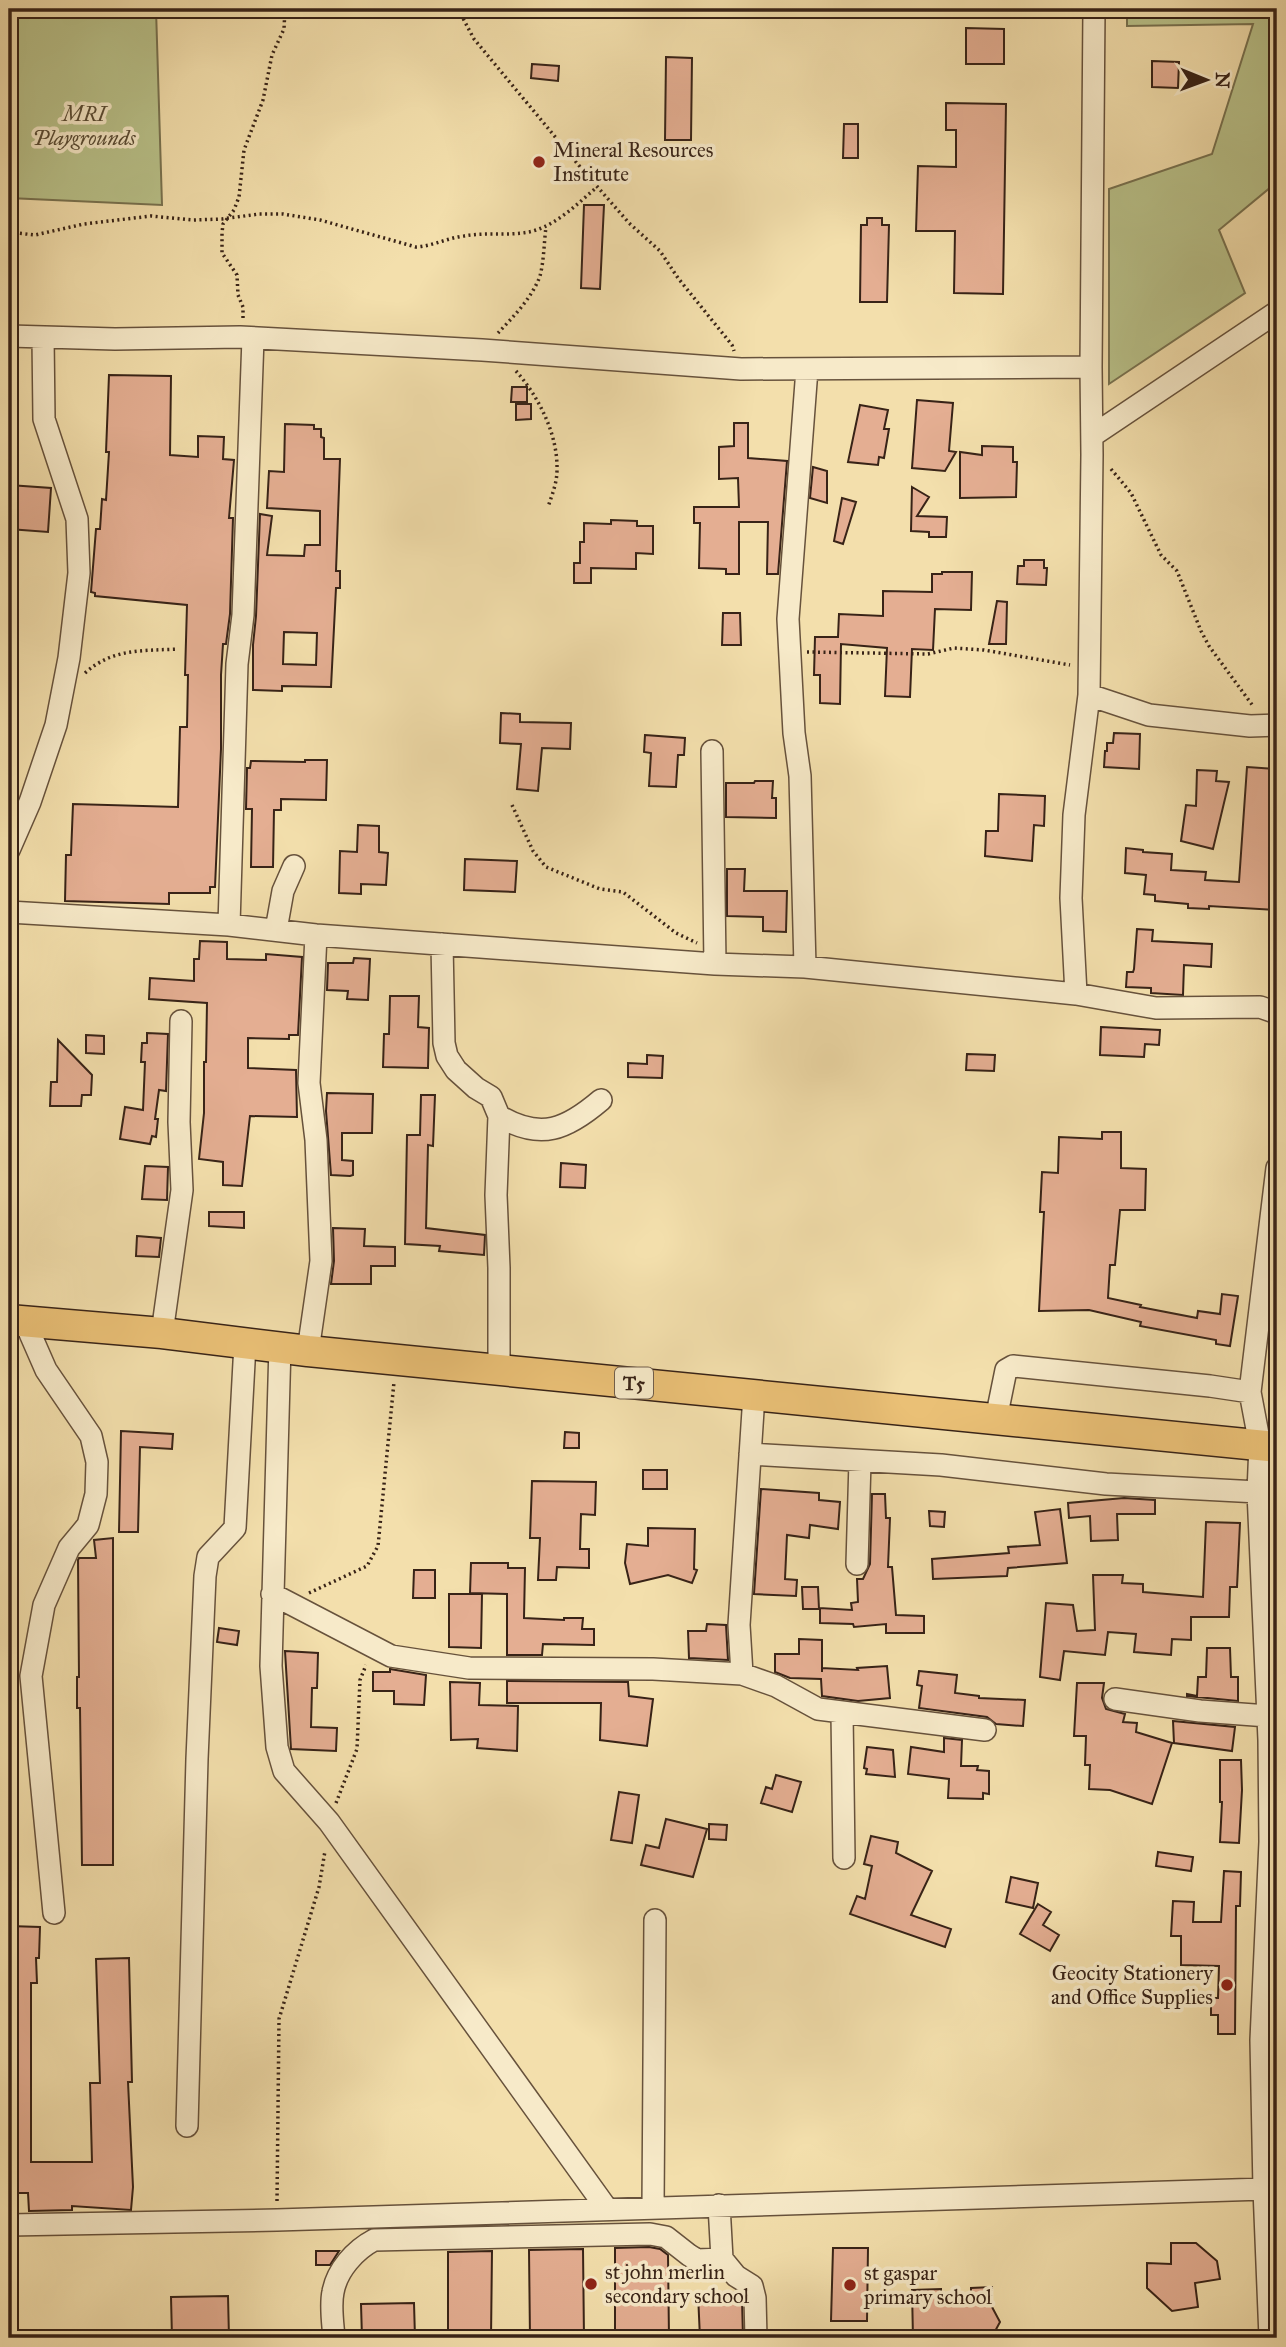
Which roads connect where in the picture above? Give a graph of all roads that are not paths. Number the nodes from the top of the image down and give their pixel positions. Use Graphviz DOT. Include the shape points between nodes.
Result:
graph roads {
  1 [pos="1094,9"];
  2 [pos="1277,312"];
  3 [pos="9,336"];
  4 [pos="43,337"];
  5 [pos="246,337"];
  6 [pos="1091,368"];
  7 [pos="807,369"];
  8 [pos="1093,445"];
  9 [pos="1089,695"];
  10 [pos="1271,725"];
  11 [pos="712,751"];
  12 [pos="9,850"];
  13 [pos="294,866"];
  14 [pos="9,912"];
  15 [pos="229,925"];
  16 [pos="276,930"];
  17 [pos="316,935"];
  18 [pos="442,944"];
  19 [pos="715,957"];
  20 [pos="805,967"];
  21 [pos="1076,994"];
  22 [pos="1277,1013"];
  23 [pos="181,1021"];
  24 [pos="601,1100"];
  25 [pos="499,1116"];
  26 [pos="1277,1168"];
  27 [pos="17,1321"];
  28 [pos="162,1333"];
  29 [pos="245,1344"];
  30 [pos="294,1349"];
  31 [pos="499,1370"];
  32 [pos="1250,1392"];
  33 [pos="754,1395"];
  34 [pos="996,1419"];
  35 [pos="1268,1446"];
  36 [pos="750,1454"];
  37 [pos="860,1461"];
  38 [pos="1258,1492"];
  39 [pos="858,1564"];
  40 [pos="280,1598"];
  41 [pos="742,1674"];
  42 [pos="1115,1699"];
  43 [pos="842,1713"];
  44 [pos="1268,1716"];
  45 [pos="985,1730"];
  46 [pos="1273,1742"];
  47 [pos="844,1858"];
  48 [pos="54,1913"];
  49 [pos="655,1920"];
  50 [pos="1269,2043"];
  51 [pos="187,2126"];
  52 [pos="1264,2189"];
  53 [pos="719,2206"];
  54 [pos="653,2208"];
  55 [pos="607,2209"];
  56 [pos="9,2225"];
  57 [pos="722,2259"];
  58 [pos="334,2338"];
  59 [pos="756,2338"];
  60 [pos="1270,2338"];
  1 -- 6 [label="street"];
  2 -- 8 [label="street"];
  3 -- 4 [label="street"];
  4 -- 5 [label="street"];
  4 -- 12 [label="street" via="44,419 77,519 79,573 56,725"];
  5 -- 7 [label="street" via="738,369"];
  5 -- 15 [label="street" via="243,615 237,664"];
  6 -- 7 [label="street"];
  6 -- 8 [label="street"];
  7 -- 20 [label="street" via="788,619 800,776"];
  8 -- 9 [label="street"];
  9 -- 10 [label="street" via="1149,715"];
  9 -- 21 [label="street" via="1074,815 1071,898"];
  11 -- 19 [label="street"];
  13 -- 16 [label="street" via="283,891"];
  14 -- 15 [label="street"];
  15 -- 16 [label="street"];
  16 -- 17 [label="street"];
  17 -- 18 [label="street"];
  17 -- 30 [label="street" via="309,1083 321,1261"];
  18 -- 19 [label="street"];
  18 -- 25 [label="street" via="447,1056 456,1070 491,1097"];
  19 -- 20 [label="street"];
  20 -- 21 [label="street"];
  21 -- 22 [label="street" via="1156,1008 1259,1007"];
  23 -- 28 [label="street" via="182,1190"];
  24 -- 25 [label="street" via="557,1128 517,1127"];
  25 -- 31 [label="street"];
  26 -- 32 [label="street"];
  27 -- 28 [label="highway, T5"];
  27 -- 48 [label="street" via="91,1436 97,1462 96,1494 88,1525 69,1548 44,1605 31,1676"];
  28 -- 29 [label="highway, T5"];
  29 -- 30 [label="highway, T5"];
  29 -- 51 [label="street" via="235,1528 208,1557 205,1576"];
  30 -- 31 [label="highway, T5"];
  30 -- 40 [label="street"];
  31 -- 33 [label="highway, T5"];
  32 -- 34 [label="street" via="1013,1366 1006,1370"];
  32 -- 35 [label="street"];
  33 -- 34 [label="highway, T5"];
  33 -- 36 [label="street"];
  34 -- 35 [label="highway, T5"];
  35 -- 38 [label="street"];
  36 -- 37 [label="street"];
  36 -- 41 [label="street" via="739,1625"];
  37 -- 38 [label="street" via="941,1465 1106,1484"];
  37 -- 39 [label="street"];
  38 -- 44 [label="street"];
  40 -- 41 [label="street" via="391,1656 469,1668"];
  40 -- 55 [label="street" via="271,1665 277,1747 284,1771 329,1822"];
  41 -- 43 [label="street" via="818,1709"];
  42 -- 44 [label="street"];
  43 -- 45 [label="street"];
  43 -- 47 [label="street"];
  44 -- 46 [label="street"];
  46 -- 50 [label="street"];
  49 -- 54 [label="street"];
  50 -- 52 [label="street"];
  52 -- 53 [label="street"];
  52 -- 60 [label="street"];
  53 -- 54 [label="street"];
  53 -- 57 [label="street"];
  54 -- 55 [label="street"];
  55 -- 56 [label="street"];
  57 -- 58 [label="street" via="697,2259 666,2237 650,2234 374,2240 354,2253 332,2292"];
  57 -- 59 [label="street" via="751,2286"];
}
